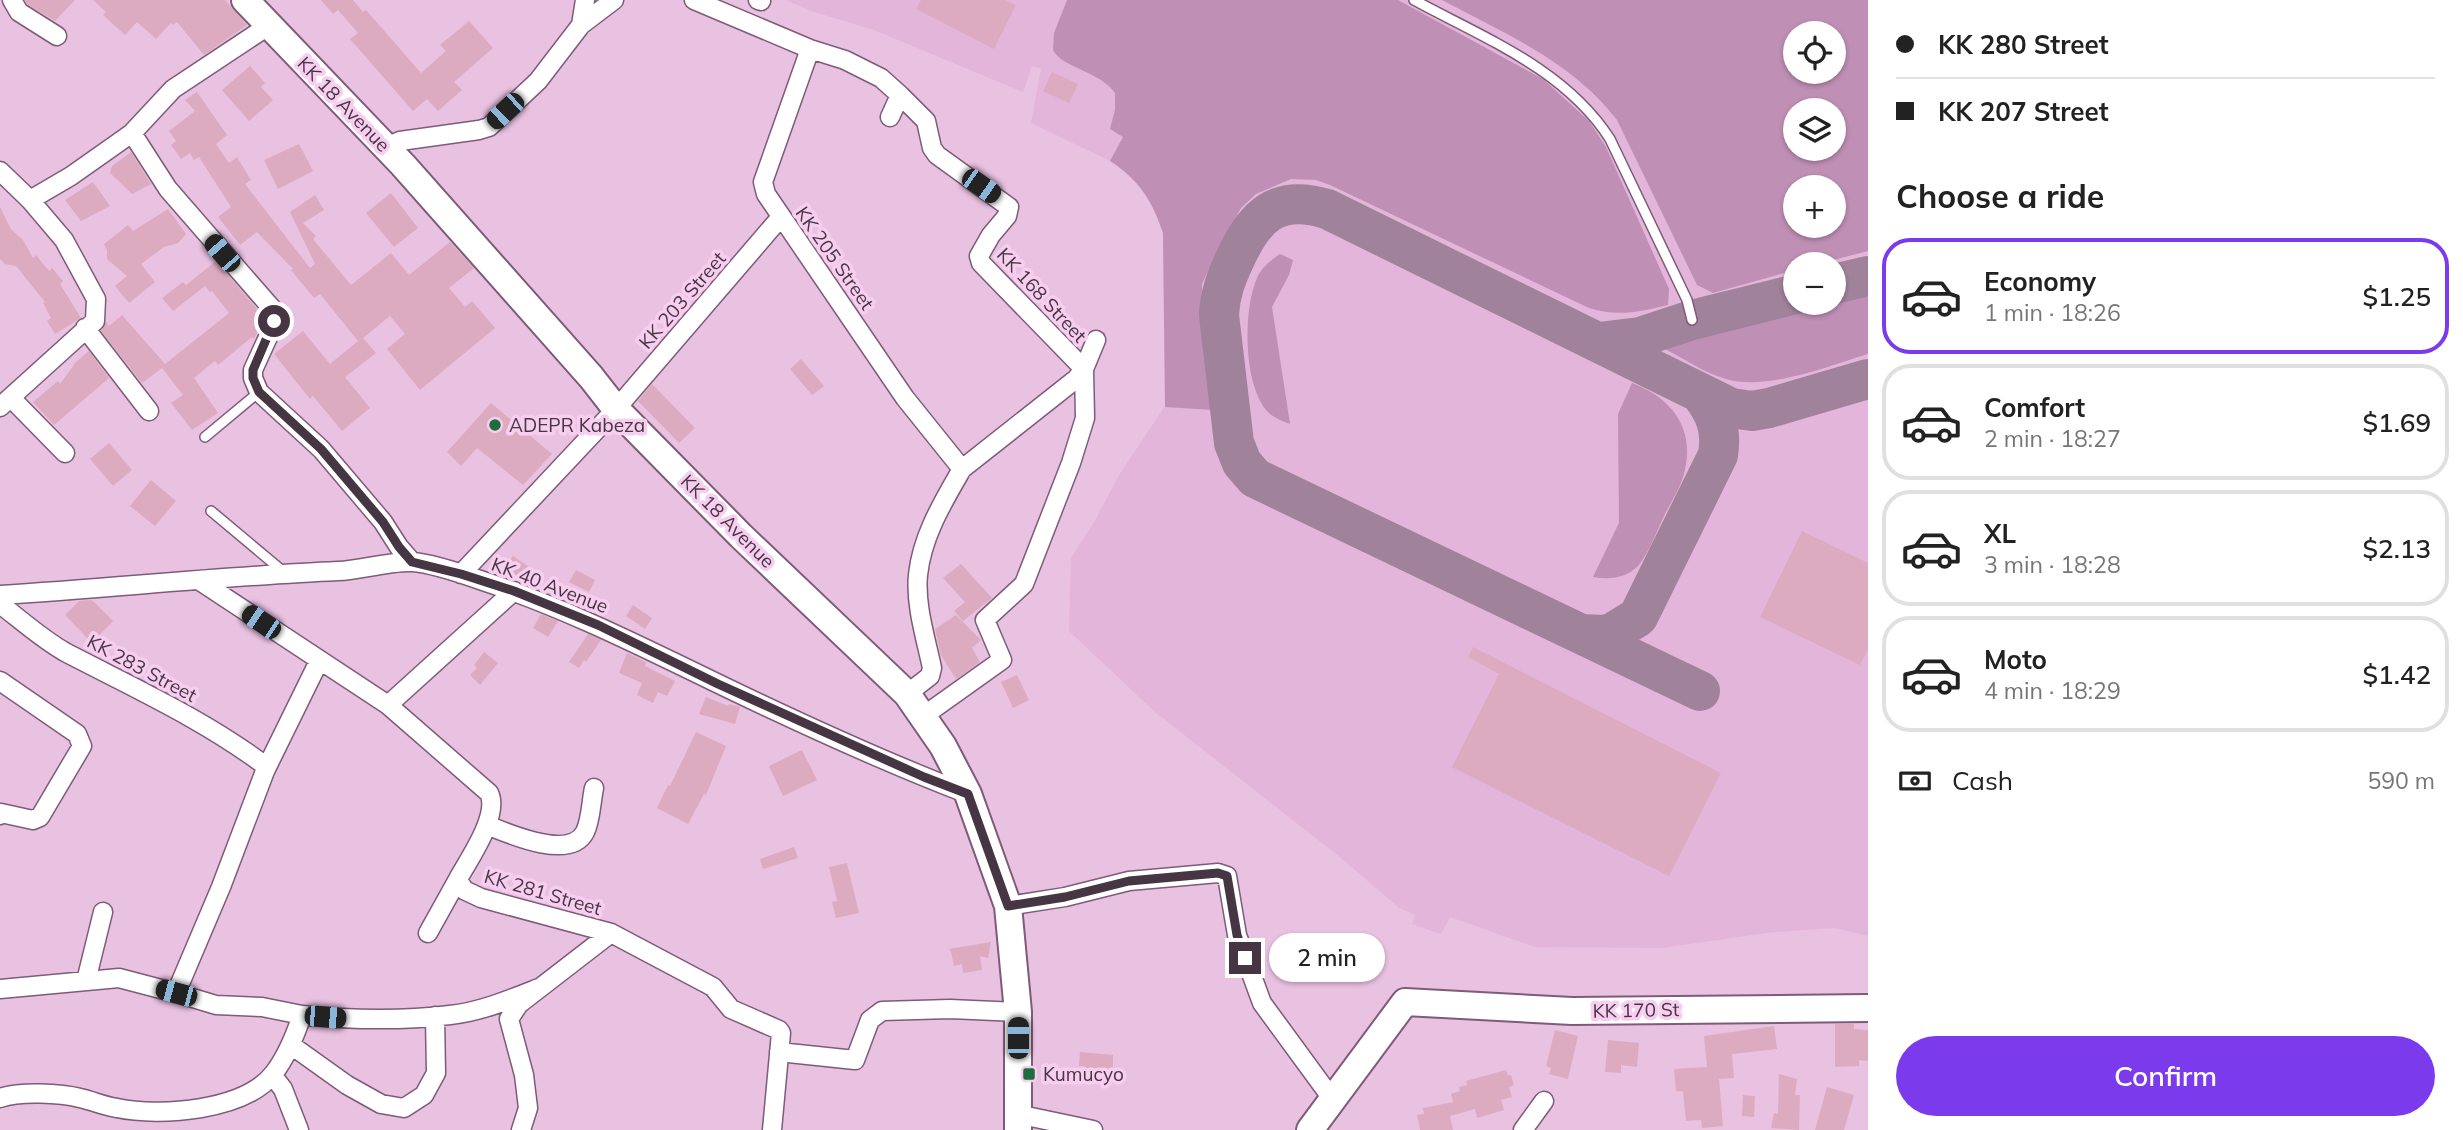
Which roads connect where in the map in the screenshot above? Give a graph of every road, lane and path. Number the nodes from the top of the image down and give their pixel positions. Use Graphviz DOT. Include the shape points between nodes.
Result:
graph roads {
  1 [pos="12,0"];
  2 [pos="245,0"];
  3 [pos="585,0"];
  4 [pos="614,0"];
  5 [pos="694,0"];
  6 [pos="1414,0"];
  7 [pos="581,25"];
  8 [pos="268,26"];
  9 [pos="57,36"];
  10 [pos="810,49"];
  11 [pos="900,95"];
  12 [pos="890,117"];
  13 [pos="132,133"];
  14 [pos="386,147"];
  15 [pos="0,171"];
  16 [pos="30,200"];
  17 [pos="780,218"];
  18 [pos="1692,320"];
  19 [pos="85,328"];
  20 [pos="1096,340"];
  21 [pos="1084,369"];
  22 [pos="259,392"];
  23 [pos="5,403"];
  24 [pos="616,409"];
  25 [pos="149,411"];
  26 [pos="205,437"];
  27 [pos="65,453"];
  28 [pos="962,469"];
  29 [pos="211,512"];
  30 [pos="412,562"];
  31 [pos="285,573"];
  32 [pos="461,574"];
  33 [pos="200,581"];
  34 [pos="514,591"];
  35 [pos="0,595"];
  36 [pos="0,604"];
  37 [pos="319,661"];
  38 [pos="0,681"];
  39 [pos="907,694"];
  40 [pos="388,705"];
  41 [pos="922,717"];
  42 [pos="267,766"];
  43 [pos="594,788"];
  44 [pos="968,794"];
  45 [pos="0,815"];
  46 [pos="487,825"];
  47 [pos="458,879"];
  48 [pos="1008,906"];
  49 [pos="103,912"];
  50 [pos="428,933"];
  51 [pos="611,933"];
  52 [pos="86,981"];
  53 [pos="539,988"];
  54 [pos="0,989"];
  55 [pos="176,993"];
  56 [pos="1868,1008"];
  57 [pos="1018,1012"];
  58 [pos="302,1016"];
  59 [pos="435,1016"];
  60 [pos="291,1045"];
  61 [pos="779,1052"];
  62 [pos="273,1076"];
  63 [pos="0,1098"];
  64 [pos="1333,1100"];
  65 [pos="1544,1101"];
  66 [pos="1018,1122"];
  67 [pos="299,1130"];
  68 [pos="521,1130"];
  69 [pos="772,1130"];
  70 [pos="1093,1130"];
  71 [pos="1310,1130"];
  72 [pos="1523,1130"];
  1 -- 9 [label="street" via="19,12"];
  2 -- 8 [label="main road, KK 18 Avenue"];
  3 -- 7 [label="street"];
  4 -- 7 [label="street"];
  5 -- 10 [label="street"];
  6 -- 18 [label="lane" via="1552,76 1595,117 1687,300"];
  7 -- 14 [label="street" via="538,81 489,127"];
  8 -- 13 [label="street" via="173,89"];
  8 -- 14 [label="main road, KK 18 Avenue"];
  10 -- 11 [label="street" via="881,78"];
  10 -- 17 [label="street, KK 205 Street" via="763,182"];
  11 -- 12 [label="street"];
  11 -- 21 [label="street, KK 168 Street" via="926,121 937,155 1009,207 979,256 981,263"];
  13 -- 16 [label="street"];
  13 -- 22 [label="street" via="168,189 275,312 253,370"];
  14 -- 24 [label="main road, KK 18 Avenue"];
  15 -- 16 [label="street"];
  16 -- 19 [label="street" via="64,240 96,299 95,321"];
  17 -- 24 [label="street, KK 203 Street"];
  17 -- 28 [label="street, KK 205 Street" via="905,398"];
  19 -- 23 [label="street"];
  19 -- 25 [label="street"];
  20 -- 21 [label="street"];
  21 -- 28 [label="street"];
  21 -- 41 [label="street" via="1086,418 1072,463 1024,584 985,620 1002,660"];
  22 -- 26 [label="lane"];
  22 -- 30 [label="street" via="328,456"];
  23 -- 27 [label="street"];
  24 -- 32 [label="street, KK 203 Street"];
  24 -- 39 [label="main road, KK 18 Avenue"];
  28 -- 39 [label="street" via="934,518 920,559 918,593 932,668 930,676"];
  29 -- 31 [label="lane"];
  30 -- 31 [label="street, KK 40 Avenue"];
  30 -- 32 [label="street, KK 40 Avenue"];
  31 -- 33 [label="street, KK 40 Avenue"];
  32 -- 34 [label="street, KK 40 Avenue"];
  33 -- 35 [label="street, KK 40 Avenue"];
  33 -- 37 [label="street, KK 281 Street"];
  34 -- 40 [label="street"];
  34 -- 44 [label="street, KK 40 Avenue"];
  36 -- 42 [label="street, KK 283 Street" via="64,651 216,731"];
  37 -- 40 [label="street, KK 281 Street"];
  37 -- 42 [label="street"];
  38 -- 45 [label="street" via="77,734 82,746 40,817"];
  39 -- 41 [label="main road, KK 18 Avenue"];
  40 -- 46 [label="street, KK 281 Street" via="489,793"];
  41 -- 44 [label="main road, KK 18 Avenue"];
  42 -- 55 [label="street"];
  43 -- 46 [label="street" via="586,831 578,841 562,846 527,841"];
  44 -- 48 [label="main road, KK 18 Avenue"];
  46 -- 47 [label="street, KK 281 Street"];
  47 -- 50 [label="street"];
  47 -- 51 [label="street, KK 281 Street" via="464,890 481,898"];
  48 -- 57 [label="main road, KK 18 Avenue"];
  48 -- 64 [label="street" via="1129,881 1227,876 1237,935 1262,1003"];
  49 -- 52 [label="street"];
  51 -- 53 [label="street"];
  51 -- 61 [label="street, KK 281 Street" via="713,987 731,1009 779,1030"];
  52 -- 54 [label="street"];
  52 -- 55 [label="street" via="119,978"];
  53 -- 59 [label="street"];
  53 -- 68 [label="street" via="509,1019 528,1108"];
  55 -- 58 [label="street" via="216,1005 262,1007"];
  56 -- 64 [label="main road, KK 170 St" via="1572,1011 1405,1002"];
  57 -- 61 [label="street" via="882,1011 870,1020 855,1060"];
  57 -- 66 [label="main road, KK 18 Avenue"];
  58 -- 59 [label="street"];
  58 -- 60 [label="street"];
  59 -- 60 [label="street" via="436,1073 424,1095 404,1108 381,1104"];
  60 -- 62 [label="street"];
  61 -- 69 [label="street, KK 281 Street"];
  62 -- 63 [label="street" via="248,1094 201,1108 117,1108 43,1094"];
  62 -- 67 [label="street" via="284,1089"];
  64 -- 71 [label="main road"];
  65 -- 72 [label="street"];
  66 -- 70 [label="street"];
}
